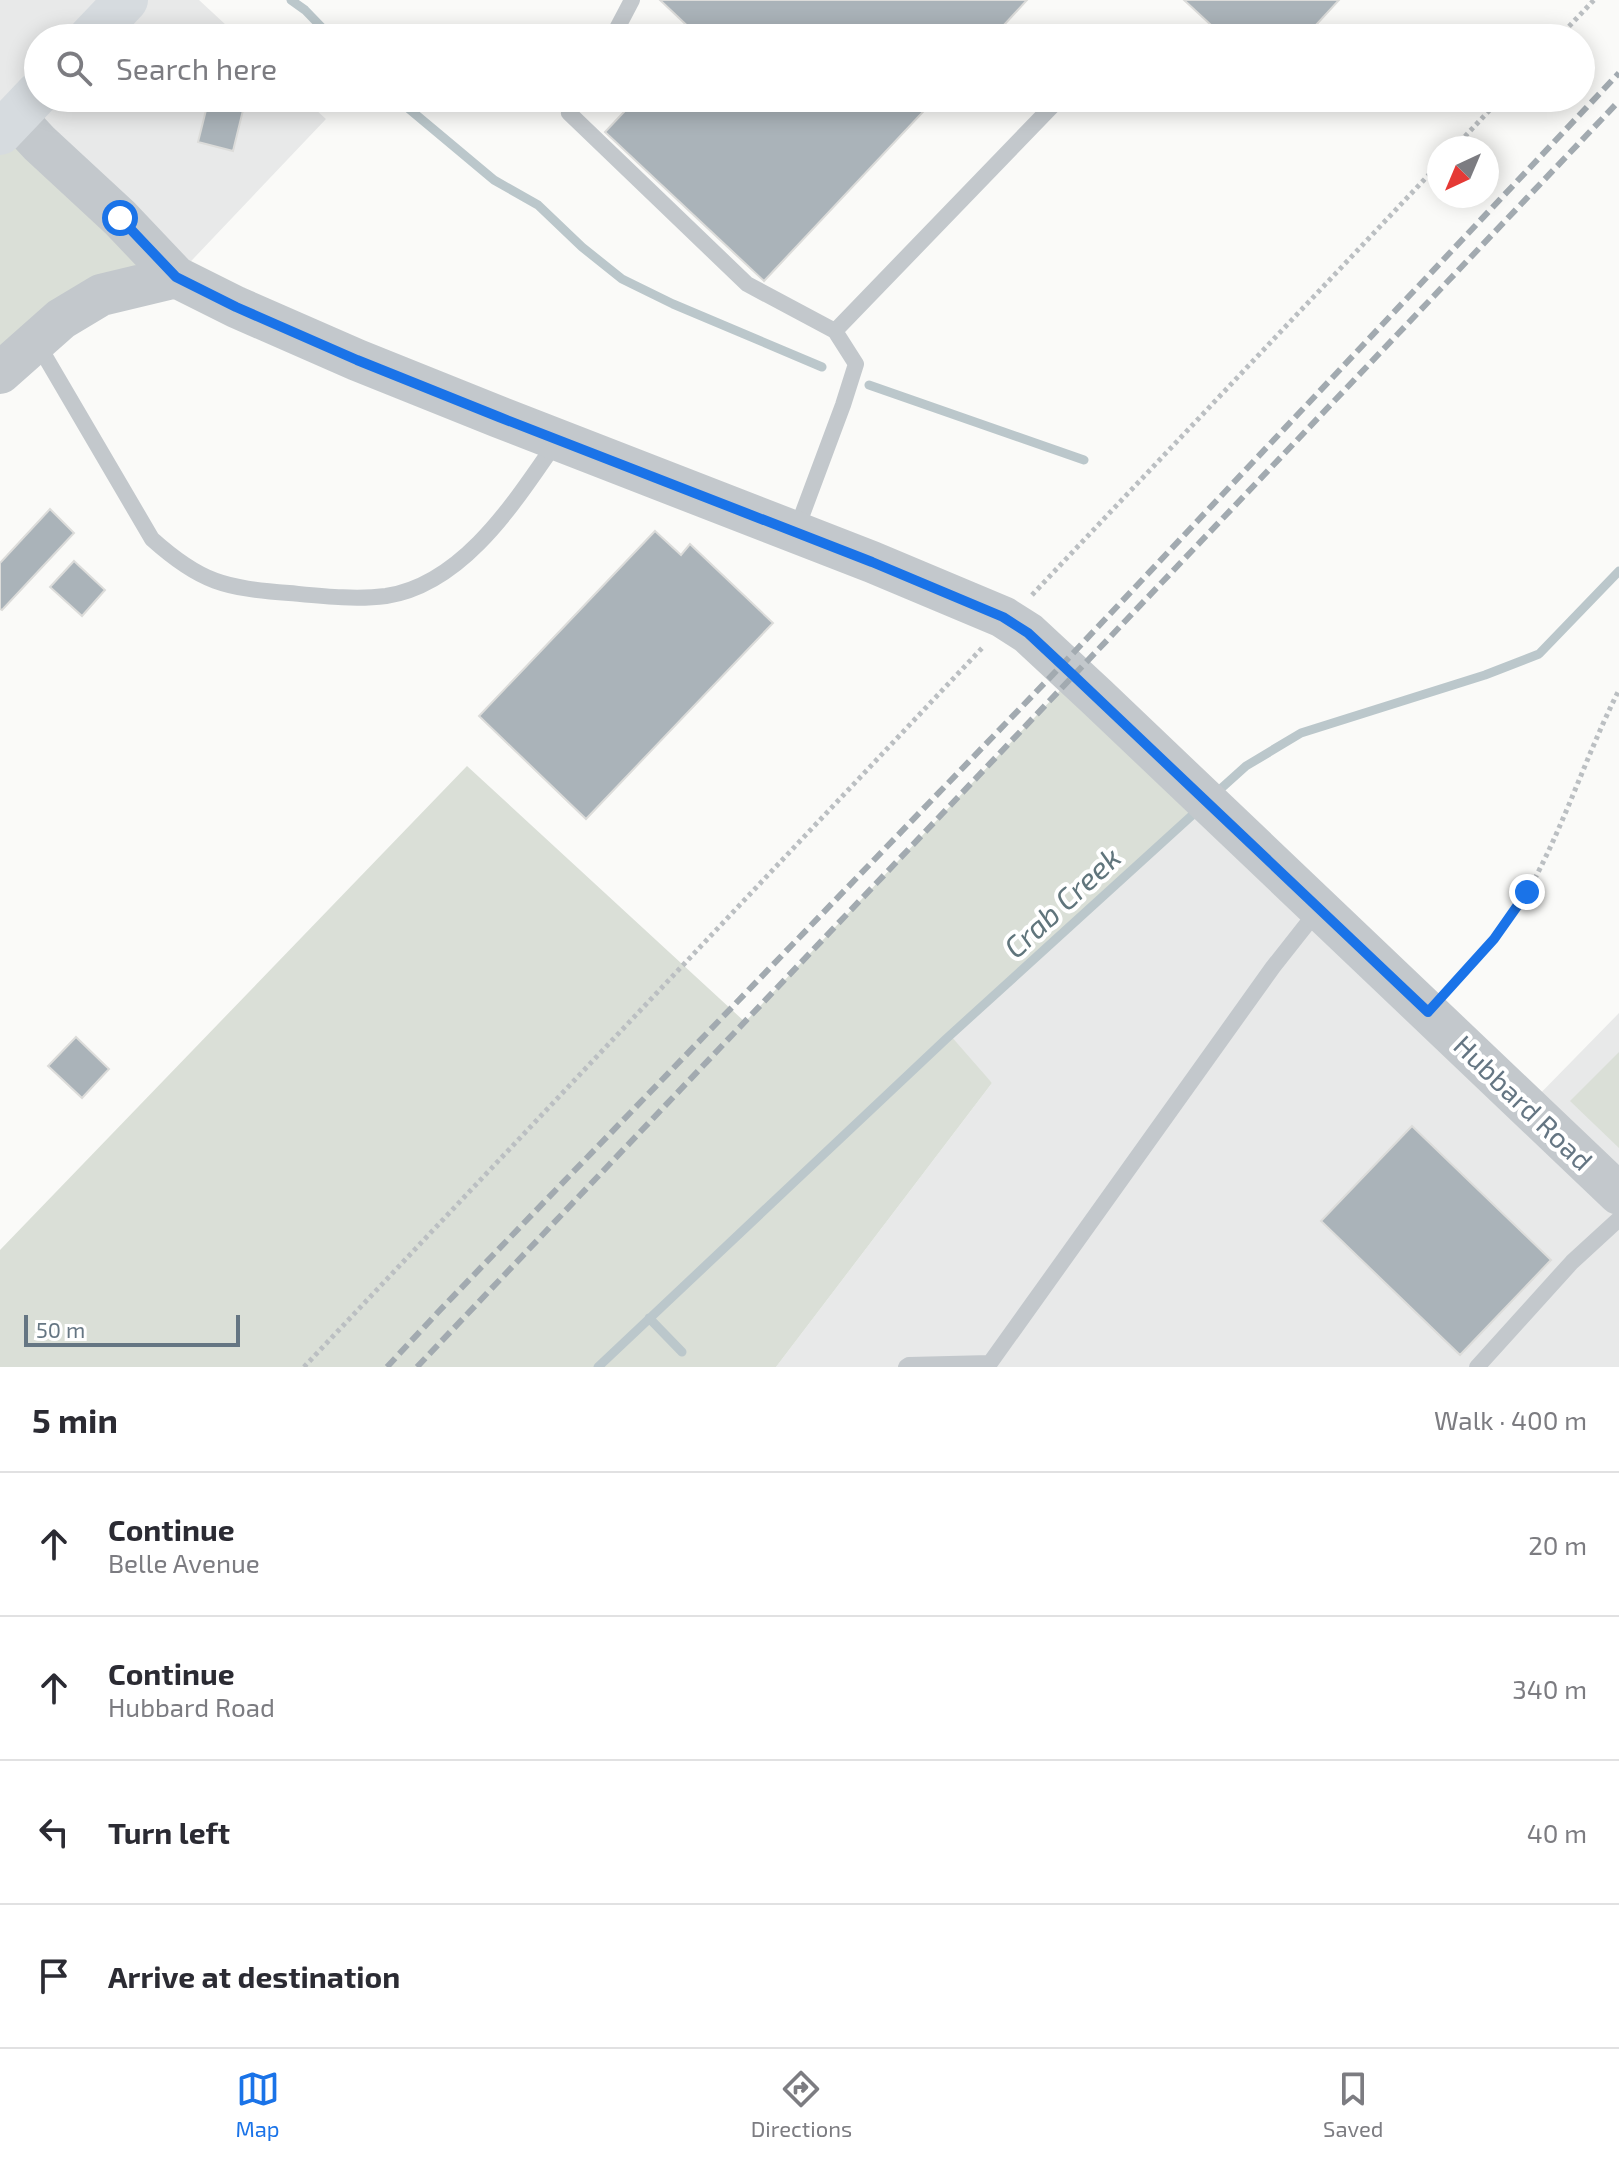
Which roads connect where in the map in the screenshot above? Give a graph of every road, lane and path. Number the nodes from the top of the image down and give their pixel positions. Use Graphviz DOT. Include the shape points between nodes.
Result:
graph roads {
  1 [pos="126,0"];
  2 [pos="632,0"];
  3 [pos="1594,0"];
  4 [pos="103,24"];
  5 [pos="619,24"];
  6 [pos="1571,24"];
  7 [pos="570,112"];
  8 [pos="1046,112"];
  9 [pos="1488,112"];
  10 [pos="18,114"];
  11 [pos="1465,136"];
  12 [pos="1427,177"];
  13 [pos="176,277"];
  14 [pos="835,331"];
  15 [pos="36,341"];
  16 [pos="0,373"];
  17 [pos="558,440"];
  18 [pos="795,532"];
  19 [pos="1009,620"];
  20 [pos="1619,690"];
  21 [pos="1319,909"];
  22 [pos="1428,1012"];
  23 [pos="1619,1194"];
  24 [pos="1619,1219"];
  25 [pos="304,1367"];
  26 [pos="906,1367"];
  27 [pos="1477,1367"];
  1 -- 4 [label="main road"];
  2 -- 5 [label="lane"];
  3 -- 6 [label="path"];
  7 -- 14 [label="lane" via="747,284"];
  8 -- 14 [label="lane"];
  9 -- 11 [label="path"];
  10 -- 13 [label="street, Hubbard Road" via="39,143"];
  12 -- 19 [label="path"];
  13 -- 15 [label="street" via="101,295"];
  13 -- 17 [label="street, Hubbard Road" via="357,360"];
  14 -- 18 [label="lane" via="856,364"];
  15 -- 16 [label="street"];
  15 -- 17 [label="lane" via="152,539 200,576 231,587 336,597 387,596 425,585 501,519"];
  17 -- 18 [label="street, Hubbard Road"];
  18 -- 19 [label="street, Hubbard Road"];
  19 -- 21 [label="street, Hubbard Road"];
  19 -- 25 [label="path"];
  20 -- 22 [label="path" via="1527,892 1494,939"];
  21 -- 22 [label="street, Hubbard Road"];
  21 -- 26 [label="lane" via="990,1363"];
  22 -- 23 [label="street, Hubbard Road"];
  24 -- 27 [label="lane" via="1572,1262"];
}
